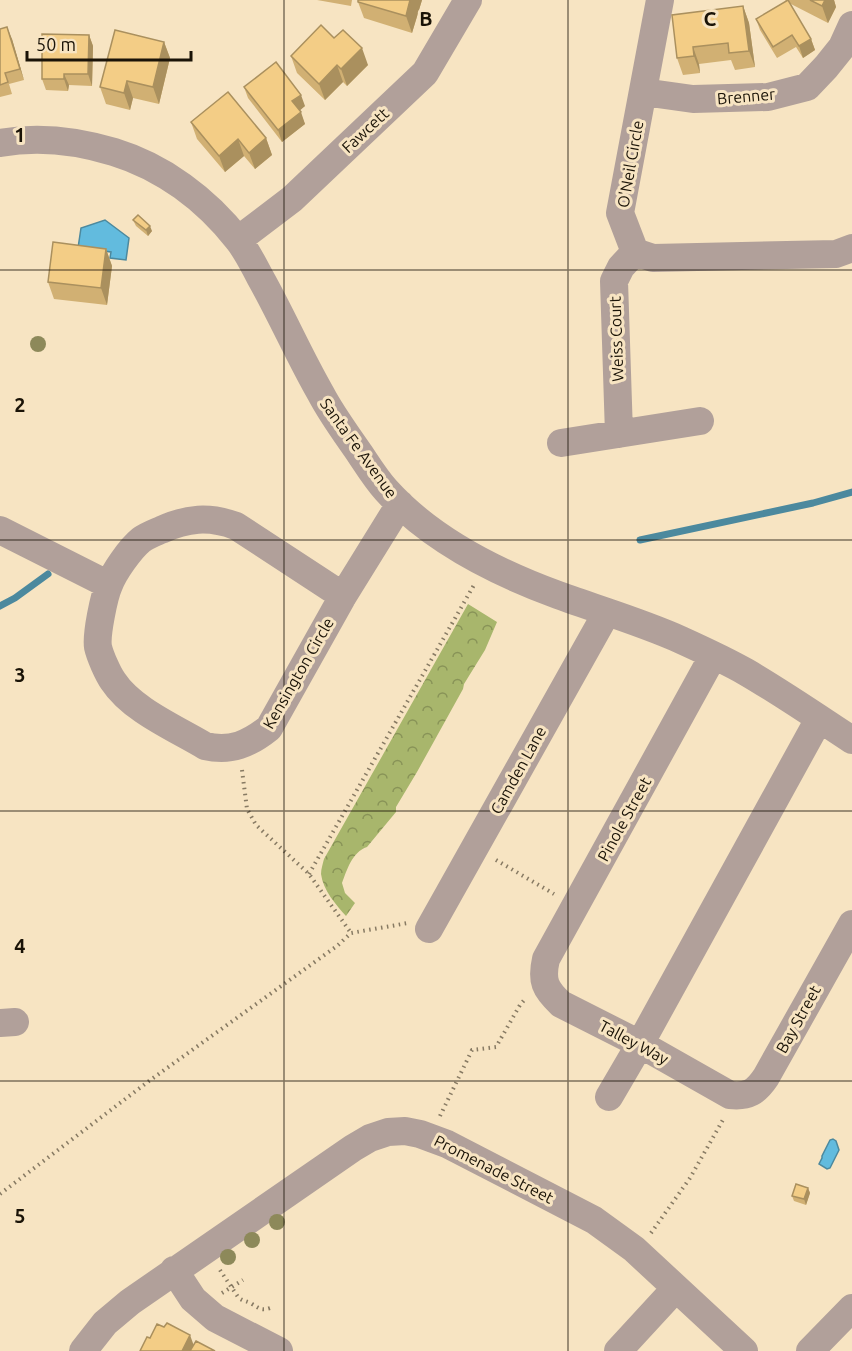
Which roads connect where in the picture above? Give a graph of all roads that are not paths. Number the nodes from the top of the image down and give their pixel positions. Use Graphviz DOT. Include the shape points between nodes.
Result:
graph roads {
  1 [pos="468,0"];
  2 [pos="659,0"];
  3 [pos="852,25"];
  4 [pos="643,92"];
  5 [pos="0,143"];
  6 [pos="238,240"];
  7 [pos="852,248"];
  8 [pos="635,252"];
  9 [pos="700,421"];
  10 [pos="619,434"];
  11 [pos="561,443"];
  12 [pos="400,504"];
  13 [pos="0,530"];
  14 [pos="109,585"];
  15 [pos="343,596"];
  16 [pos="607,612"];
  17 [pos="713,656"];
  18 [pos="819,719"];
  19 [pos="852,740"];
  20 [pos="852,924"];
  21 [pos="431,926"];
  22 [pos="544,984"];
  23 [pos="640,1044"];
  24 [pos="609,1097"];
  25 [pos="728,1105"];
  26 [pos="174,1270"];
  27 [pos="676,1288"];
  28 [pos="852,1308"];
  29 [pos="83,1351"];
  30 [pos="279,1351"];
  31 [pos="618,1351"];
  32 [pos="744,1351"];
  33 [pos="810,1351"];
  1 -- 6 [label="street, Fawcett" via="425,73 292,199"];
  2 -- 4 [label="street, O'Neil Circle"];
  3 -- 4 [label="street, Brenner" via="842,46 807,87 768,97 693,99"];
  4 -- 8 [label="street, O'Neil Circle" via="620,213"];
  5 -- 6 [label="street, Santa Fe Avenue" via="55,140 123,155 183,187"];
  6 -- 12 [label="street, Santa Fe Avenue" via="322,396 384,488"];
  7 -- 8 [label="street" via="836,254 665,258"];
  8 -- 10 [label="street, Weiss Court" via="614,281"];
  9 -- 10 [label="street"];
  10 -- 11 [label="street"];
  12 -- 15 [label="street, Kensington Circle"];
  12 -- 16 [label="street, Santa Fe Avenue" via="462,550 510,575"];
  13 -- 14 [label="street"];
  14 -- 15 [label="street, Kensington Circle" via="141,540 187,520 205,519 236,526"];
  14 -- 15 [label="street, Kensington Circle" via="98,626 98,646 112,680 138,707 215,748 256,739 269,728"];
  16 -- 17 [label="street, Santa Fe Avenue"];
  16 -- 21 [label="street, Camden Lane"];
  17 -- 18 [label="street, Santa Fe Avenue"];
  17 -- 22 [label="street, Pinole Street" via="546,959"];
  18 -- 19 [label="street, Santa Fe Avenue"];
  18 -- 23 [label="street"];
  20 -- 25 [label="street, Bay Street" via="759,1088 738,1096"];
  22 -- 23 [label="street, Talley Way" via="561,1004"];
  23 -- 24 [label="street"];
  23 -- 25 [label="street, Talley Way"];
  26 -- 27 [label="street, Promenade Street" via="353,1148 388,1132 405,1131 447,1144 594,1220 634,1249"];
  26 -- 29 [label="street, Promenade Street" via="105,1323"];
  26 -- 30 [label="street" via="193,1299 215,1318"];
  27 -- 31 [label="street"];
  27 -- 32 [label="street, Promenade Street"];
  28 -- 33 [label="street"];
}
